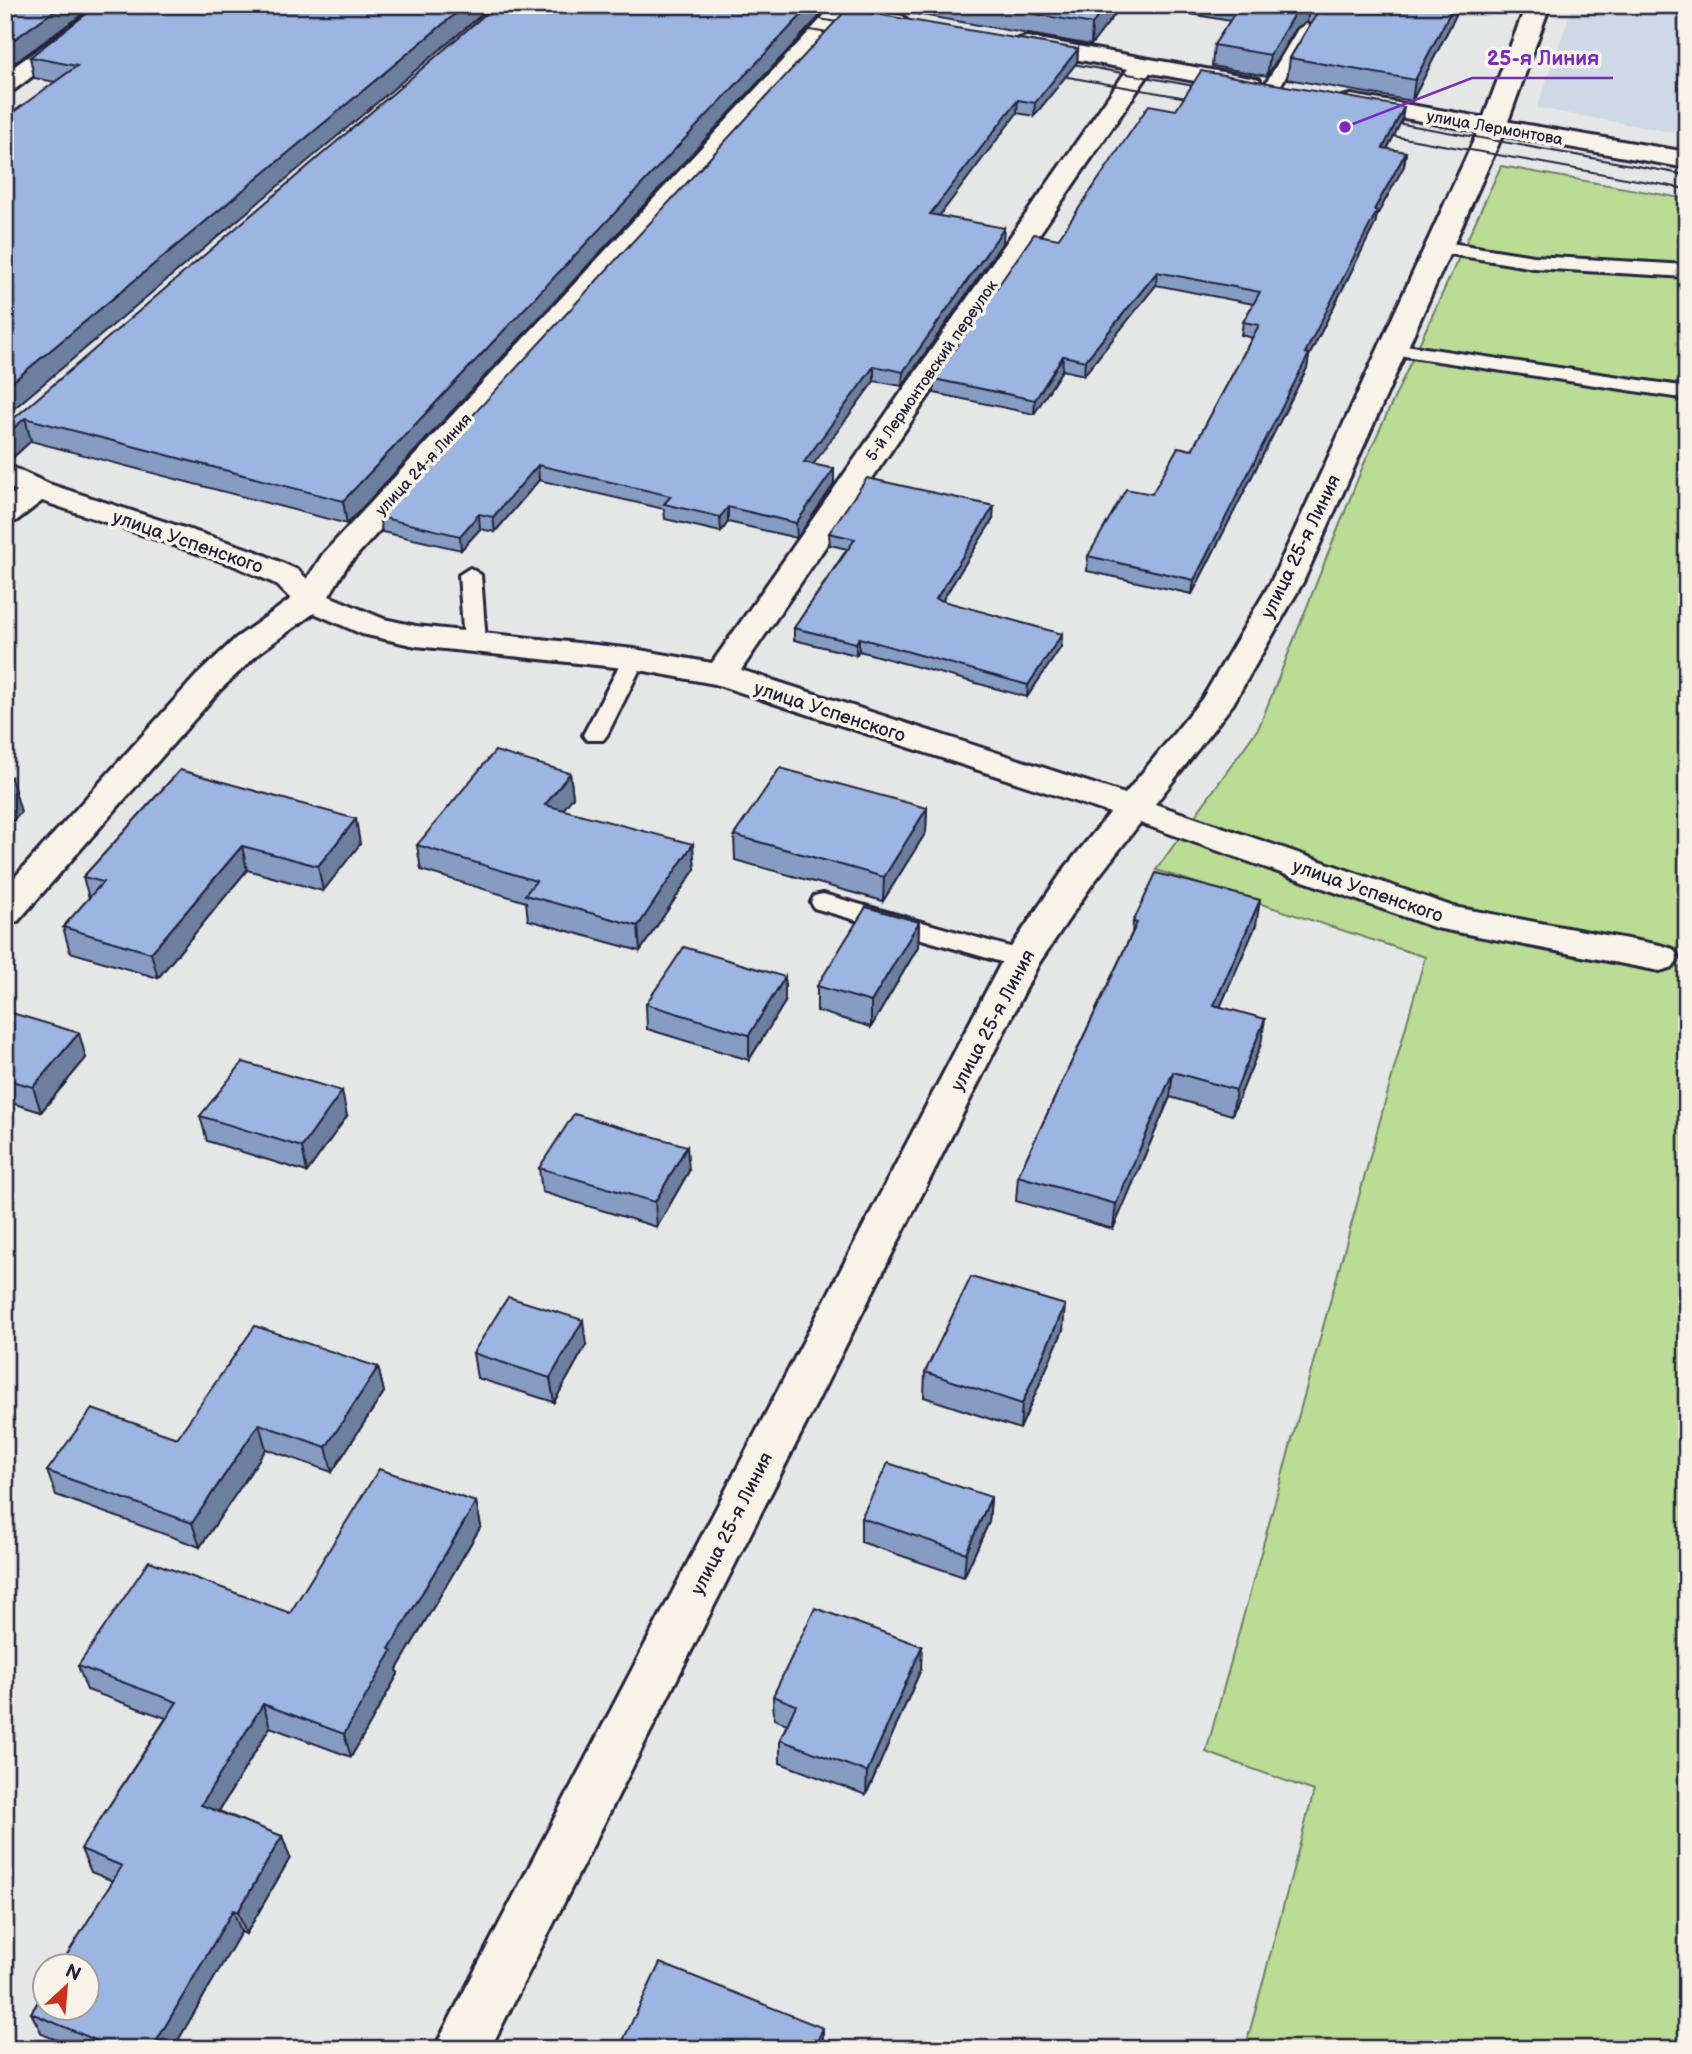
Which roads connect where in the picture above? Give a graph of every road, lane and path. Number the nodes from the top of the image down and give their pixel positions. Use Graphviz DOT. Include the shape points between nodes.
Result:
graph roads {
  1 [pos="116,5"];
  2 [pos="808,5"];
  3 [pos="1538,5"];
  4 [pos="848,10"];
  5 [pos="915,24"];
  6 [pos="1307,29"];
  7 [pos="1009,41"];
  8 [pos="1143,65"];
  9 [pos="5,85"];
  10 [pos="1271,88"];
  11 [pos="1297,92"];
  12 [pos="1323,97"];
  13 [pos="1493,127"];
  14 [pos="1687,160"];
  15 [pos="1438,247"];
  16 [pos="1687,271"];
  17 [pos="1392,349"];
  18 [pos="1687,393"];
  19 [pos="5,473"];
  20 [pos="38,490"];
  21 [pos="5,514"];
  22 [pos="470,575"];
  23 [pos="311,600"];
  24 [pos="475,642"];
  25 [pos="634,659"];
  26 [pos="720,675"];
  27 [pos="595,735"];
  28 [pos="1132,808"];
  29 [pos="823,902"];
  30 [pos="5,912"];
  31 [pos="1660,958"];
  32 [pos="1022,959"];
  33 [pos="461,2049"];
  1 -- 9 [label="street"];
  2 -- 4 [label="street"];
  3 -- 13 [label="street, улица 25-я Линия"];
  4 -- 5 [label="street"];
  4 -- 23 [label="street, улица 24-я Линия" via="334,561"];
  6 -- 10 [label="lane"];
  7 -- 8 [label="street"];
  8 -- 10 [label="street"];
  8 -- 26 [label="street, 5-й Лермонтовский переулок"];
  10 -- 11 [label="street"];
  12 -- 13 [label="street, улица Лермонтова"];
  13 -- 14 [label="street, улица Лермонтова"];
  13 -- 15 [label="street, улица 25-я Линия"];
  15 -- 16 [label="lane" via="1534,261"];
  15 -- 17 [label="street, улица 25-я Линия"];
  17 -- 18 [label="lane"];
  17 -- 28 [label="street, улица 25-я Линия" via="1287,582 1216,704"];
  19 -- 20 [label="street, улица Успенского"];
  20 -- 21 [label="street"];
  20 -- 23 [label="street, улица Успенского" via="244,558 287,578"];
  22 -- 24 [label="lane"];
  23 -- 24 [label="street, улица Успенского" via="374,627"];
  23 -- 30 [label="street, улица 24-я Линия" via="248,645 208,683"];
  24 -- 25 [label="street, улица Успенского"];
  25 -- 26 [label="street, улица Успенского"];
  25 -- 27 [label="lane"];
  26 -- 28 [label="street, улица Успенского"];
  28 -- 31 [label="street, улица Успенского" via="1449,919"];
  28 -- 32 [label="street, улица 25-я Линия"];
  29 -- 32 [label="lane"];
  32 -- 33 [label="street, улица 25-я Линия"];
}
